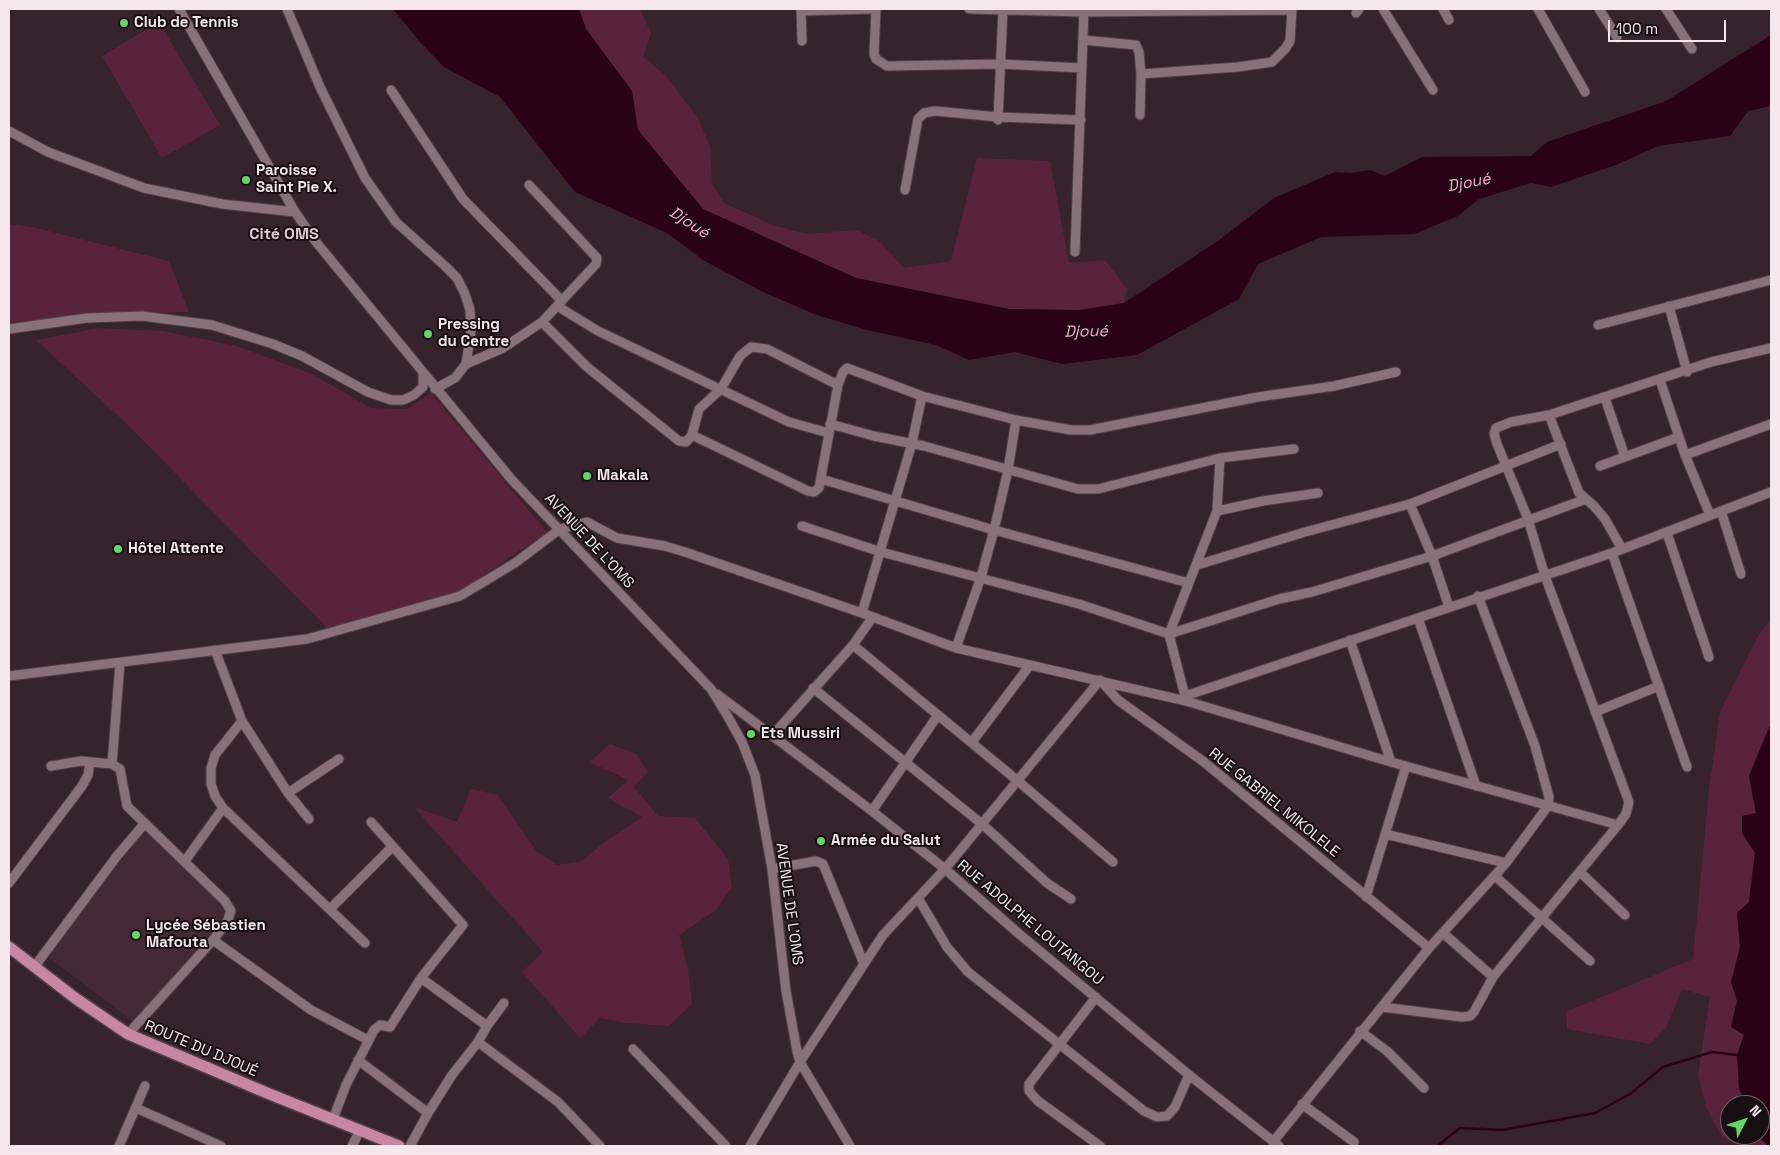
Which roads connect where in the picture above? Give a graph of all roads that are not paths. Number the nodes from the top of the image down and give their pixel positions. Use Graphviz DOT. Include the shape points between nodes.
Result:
graph roads {
  1 [pos="179,9"];
  2 [pos="287,9"];
  3 [pos="872,9"];
  4 [pos="876,9"];
  5 [pos="969,9"];
  6 [pos="1003,9"];
  7 [pos="1292,9"];
  8 [pos="1383,9"];
  9 [pos="1443,9"];
  10 [pos="1538,9"];
  11 [pos="1599,9"];
  12 [pos="1666,9"];
  13 [pos="801,10"];
  14 [pos="1084,10"];
  15 [pos="1449,20"];
  16 [pos="1617,37"];
  17 [pos="1083,40"];
  18 [pos="802,41"];
  19 [pos="1692,49"];
  20 [pos="1000,64"];
  21 [pos="1082,68"];
  22 [pos="1141,74"];
  23 [pos="391,90"];
  24 [pos="1433,90"];
  25 [pos="1585,92"];
  26 [pos="1140,115"];
  27 [pos="998,119"];
  28 [pos="1081,120"];
  29 [pos="9,131"];
  30 [pos="529,185"];
  31 [pos="904,190"];
  32 [pos="295,212"];
  33 [pos="1075,252"];
  34 [pos="1771,281"];
  35 [pos="560,304"];
  36 [pos="1670,306"];
  37 [pos="542,322"];
  38 [pos="1598,325"];
  39 [pos="9,329"];
  40 [pos="1770,350"];
  41 [pos="466,364"];
  42 [pos="422,372"];
  43 [pos="1396,372"];
  44 [pos="1686,372"];
  45 [pos="1660,380"];
  46 [pos="838,385"];
  47 [pos="435,389"];
  48 [pos="721,389"];
  49 [pos="922,396"];
  50 [pos="1604,398"];
  51 [pos="1549,415"];
  52 [pos="1016,420"];
  53 [pos="1771,424"];
  54 [pos="830,429"];
  55 [pos="692,435"];
  56 [pos="1679,438"];
  57 [pos="912,444"];
  58 [pos="1561,444"];
  59 [pos="1294,449"];
  60 [pos="1685,455"];
  61 [pos="1625,457"];
  62 [pos="1220,458"];
  63 [pos="1506,465"];
  64 [pos="1600,466"];
  65 [pos="1008,470"];
  66 [pos="821,479"];
  67 [pos="1771,492"];
  68 [pos="1318,493"];
  69 [pos="1586,499"];
  70 [pos="895,500"];
  71 [pos="1410,504"];
  72 [pos="1217,511"];
  73 [pos="1721,511"];
  74 [pos="1710,515"];
  75 [pos="1528,520"];
  76 [pos="802,526"];
  77 [pos="560,529"];
  78 [pos="994,530"];
  79 [pos="1667,533"];
  80 [pos="1622,549"];
  81 [pos="881,552"];
  82 [pos="1612,553"];
  83 [pos="1432,556"];
  84 [pos="1198,565"];
  85 [pos="1741,574"];
  86 [pos="1545,576"];
  87 [pos="981,577"];
  88 [pos="1189,583"];
  89 [pos="1478,596"];
  90 [pos="1449,607"];
  91 [pos="862,613"];
  92 [pos="872,618"];
  93 [pos="1418,618"];
  94 [pos="1169,634"];
  95 [pos="1350,640"];
  96 [pos="853,645"];
  97 [pos="956,648"];
  98 [pos="215,650"];
  99 [pos="1709,657"];
  100 [pos="120,663"];
  101 [pos="1030,665"];
  102 [pos="9,676"];
  103 [pos="1100,680"];
  104 [pos="1659,686"];
  105 [pos="813,688"];
  106 [pos="711,690"];
  107 [pos="1186,698"];
  108 [pos="1594,712"];
  109 [pos="938,715"];
  110 [pos="242,721"];
  111 [pos="772,736"];
  112 [pos="972,742"];
  113 [pos="339,758"];
  114 [pos="90,762"];
  115 [pos="1391,762"];
  116 [pos="905,763"];
  117 [pos="112,764"];
  118 [pos="51,766"];
  119 [pos="1406,766"];
  120 [pos="1687,766"];
  121 [pos="1018,780"];
  122 [pos="1476,786"];
  123 [pos="288,793"];
  124 [pos="1548,806"];
  125 [pos="223,808"];
  126 [pos="872,811"];
  127 [pos="309,819"];
  128 [pos="371,822"];
  129 [pos="145,823"];
  130 [pos="982,824"];
  131 [pos="1618,825"];
  132 [pos="1385,834"];
  133 [pos="392,847"];
  134 [pos="185,861"];
  135 [pos="1113,862"];
  136 [pos="1506,863"];
  137 [pos="772,869"];
  138 [pos="945,869"];
  139 [pos="1581,873"];
  140 [pos="1495,876"];
  141 [pos="9,883"];
  142 [pos="1366,897"];
  143 [pos="918,898"];
  144 [pos="1071,899"];
  145 [pos="330,909"];
  146 [pos="1625,915"];
  147 [pos="1542,918"];
  148 [pos="1443,933"];
  149 [pos="213,940"];
  150 [pos="365,943"];
  151 [pos="9,947"];
  152 [pos="1429,948"];
  153 [pos="1590,961"];
  154 [pos="864,964"];
  155 [pos="35,966"];
  156 [pos="421,978"];
  157 [pos="1494,978"];
  158 [pos="1096,997"];
  159 [pos="504,1003"];
  160 [pos="1382,1007"];
  161 [pos="487,1026"];
  162 [pos="1360,1031"];
  163 [pos="128,1034"];
  164 [pos="368,1040"];
  165 [pos="478,1042"];
  166 [pos="1058,1044"];
  167 [pos="633,1049"];
  168 [pos="358,1060"];
  169 [pos="800,1062"];
  170 [pos="1189,1076"];
  171 [pos="145,1086"];
  172 [pos="1424,1088"];
  173 [pos="1302,1104"];
  174 [pos="136,1108"];
  175 [pos="428,1113"];
  176 [pos="333,1119"];
  177 [pos="360,1130"];
  178 [pos="1354,1142"];
  179 [pos="1276,1144"];
  180 [pos="119,1146"];
  181 [pos="221,1146"];
  182 [pos="352,1146"];
  183 [pos="400,1146"];
  184 [pos="410,1146"];
  185 [pos="600,1146"];
  186 [pos="726,1146"];
  187 [pos="750,1146"];
  188 [pos="850,1146"];
  189 [pos="1100,1146"];
  1 -- 32 [label="street, AVENUE DE L'OMS"];
  2 -- 41 [label="street" via="364,178 396,222 457,278 470,310 471,331"];
  3 -- 13 [label="street"];
  4 -- 20 [label="street" via="874,54 881,63 888,66"];
  5 -- 6 [label="street"];
  6 -- 14 [label="street"];
  6 -- 20 [label="street"];
  7 -- 14 [label="street"];
  7 -- 22 [label="street" via="1290,41 1272,62"];
  8 -- 24 [label="street"];
  9 -- 15 [label="street"];
  10 -- 25 [label="street"];
  11 -- 16 [label="street"];
  12 -- 19 [label="street"];
  13 -- 18 [label="street"];
  14 -- 17 [label="street"];
  17 -- 21 [label="street"];
  17 -- 22 [label="street" via="1136,45"];
  20 -- 21 [label="street"];
  20 -- 27 [label="street"];
  21 -- 28 [label="street"];
  22 -- 26 [label="street"];
  23 -- 35 [label="street" via="463,199"];
  27 -- 28 [label="street"];
  27 -- 31 [label="street" via="935,111 920,115"];
  28 -- 33 [label="street"];
  29 -- 32 [label="street" via="48,152 144,188 222,204"];
  30 -- 35 [label="street" via="597,258 596,264"];
  32 -- 42 [label="street, AVENUE DE L'OMS"];
  34 -- 36 [label="street"];
  35 -- 37 [label="street"];
  35 -- 48 [label="street" via="598,331"];
  36 -- 38 [label="street"];
  36 -- 44 [label="street"];
  37 -- 41 [label="street" via="503,348"];
  37 -- 55 [label="street" via="587,367 679,441 686,442"];
  39 -- 42 [label="street" via="119,316 157,317 205,324 273,344 368,392 392,400 414,396 423,387"];
  40 -- 44 [label="street" via="1711,362"];
  41 -- 47 [label="street" via="455,378"];
  42 -- 47 [label="street, AVENUE DE L'OMS"];
  43 -- 52 [label="street" via="1090,430 1071,430"];
  44 -- 45 [label="street"];
  45 -- 50 [label="street"];
  45 -- 56 [label="street"];
  46 -- 48 [label="street" via="767,349 751,347 740,356"];
  46 -- 49 [label="street" via="847,368"];
  46 -- 54 [label="street"];
  47 -- 77 [label="street, AVENUE DE L'OMS" via="512,480"];
  48 -- 54 [label="street" via="788,422"];
  48 -- 55 [label="street" via="699,409"];
  49 -- 52 [label="street"];
  49 -- 57 [label="street"];
  50 -- 51 [label="street"];
  50 -- 61 [label="street"];
  51 -- 58 [label="street"];
  51 -- 63 [label="street" via="1496,428 1495,438"];
  52 -- 65 [label="street"];
  53 -- 60 [label="street"];
  54 -- 57 [label="street"];
  54 -- 66 [label="street"];
  55 -- 66 [label="street" via="808,491 817,490"];
  56 -- 60 [label="street"];
  56 -- 61 [label="street"];
  57 -- 65 [label="street"];
  57 -- 70 [label="street"];
  58 -- 63 [label="street"];
  58 -- 69 [label="street" via="1575,485"];
  59 -- 62 [label="street"];
  60 -- 74 [label="street"];
  61 -- 64 [label="street"];
  62 -- 65 [label="street" via="1098,489 1078,489"];
  62 -- 72 [label="street"];
  63 -- 71 [label="street"];
  63 -- 75 [label="street"];
  65 -- 78 [label="street"];
  66 -- 70 [label="street"];
  67 -- 73 [label="street"];
  68 -- 72 [label="street"];
  69 -- 75 [label="street"];
  69 -- 80 [label="street" via="1605,519"];
  70 -- 78 [label="street"];
  70 -- 81 [label="street"];
  71 -- 83 [label="street"];
  71 -- 84 [label="street"];
  72 -- 84 [label="street"];
  73 -- 74 [label="street"];
  73 -- 85 [label="street"];
  74 -- 79 [label="street"];
  75 -- 83 [label="street"];
  75 -- 86 [label="street"];
  76 -- 81 [label="street"];
  77 -- 91 [label="street" via="588,522 617,538 685,552"];
  77 -- 98 [label="street" via="515,563 460,596 307,638"];
  77 -- 106 [label="street, AVENUE DE L'OMS"];
  78 -- 87 [label="street"];
  78 -- 88 [label="street"];
  79 -- 80 [label="street"];
  79 -- 99 [label="street"];
  80 -- 82 [label="street"];
  81 -- 87 [label="street"];
  81 -- 91 [label="street"];
  82 -- 86 [label="street"];
  82 -- 104 [label="street"];
  83 -- 90 [label="street"];
  83 -- 94 [label="street"];
  84 -- 88 [label="street"];
  86 -- 89 [label="street"];
  86 -- 108 [label="street"];
  87 -- 94 [label="street" via="1079,604"];
  87 -- 97 [label="street"];
  88 -- 94 [label="street"];
  89 -- 90 [label="street"];
  89 -- 124 [label="street" via="1535,746 1549,797"];
  90 -- 93 [label="street"];
  91 -- 92 [label="street"];
  92 -- 96 [label="street"];
  92 -- 97 [label="street"];
  93 -- 95 [label="street"];
  93 -- 122 [label="street"];
  94 -- 107 [label="street"];
  95 -- 107 [label="street"];
  95 -- 115 [label="street"];
  96 -- 105 [label="street"];
  96 -- 109 [label="street"];
  97 -- 101 [label="street"];
  98 -- 100 [label="street"];
  98 -- 110 [label="street"];
  100 -- 102 [label="street"];
  100 -- 117 [label="street"];
  101 -- 103 [label="street"];
  101 -- 112 [label="street"];
  103 -- 107 [label="street"];
  103 -- 121 [label="street"];
  103 -- 142 [label="street, RUE GABRIEL MIKOLELE" via="1118,700 1204,762"];
  104 -- 108 [label="street"];
  104 -- 120 [label="street"];
  105 -- 111 [label="street"];
  105 -- 116 [label="street"];
  106 -- 111 [label="street, RUE ADOLPHE LOUTANGOU"];
  106 -- 137 [label="street, AVENUE DE L'OMS" via="742,742 755,775"];
  107 -- 115 [label="street"];
  108 -- 131 [label="street" via="1629,802"];
  109 -- 112 [label="street"];
  109 -- 116 [label="street"];
  110 -- 123 [label="street"];
  110 -- 125 [label="street" via="215,754 211,768 211,784"];
  111 -- 126 [label="street, RUE ADOLPHE LOUTANGOU"];
  112 -- 121 [label="street"];
  113 -- 123 [label="street"];
  114 -- 117 [label="street"];
  114 -- 118 [label="street"];
  114 -- 141 [label="street" via="82,786"];
  115 -- 119 [label="street"];
  116 -- 126 [label="street"];
  116 -- 130 [label="street"];
  117 -- 129 [label="street" via="120,769 127,806"];
  119 -- 122 [label="street"];
  119 -- 132 [label="street"];
  121 -- 130 [label="street"];
  121 -- 135 [label="street"];
  122 -- 124 [label="street"];
  123 -- 127 [label="street"];
  124 -- 131 [label="street"];
  124 -- 136 [label="street"];
  125 -- 134 [label="street"];
  125 -- 145 [label="street"];
  126 -- 138 [label="street, RUE ADOLPHE LOUTANGOU"];
  128 -- 133 [label="street"];
  129 -- 134 [label="street"];
  129 -- 155 [label="street"];
  130 -- 138 [label="street"];
  130 -- 144 [label="street" via="1034,872"];
  131 -- 139 [label="street"];
  132 -- 136 [label="street"];
  132 -- 142 [label="street"];
  133 -- 145 [label="street"];
  133 -- 156 [label="street" via="463,925"];
  134 -- 149 [label="street" via="231,911"];
  136 -- 140 [label="street"];
  137 -- 154 [label="street" via="816,861 823,864"];
  137 -- 169 [label="street, AVENUE DE L'OMS" via="786,991"];
  138 -- 143 [label="street"];
  138 -- 158 [label="street, RUE ADOLPHE LOUTANGOU"];
  139 -- 146 [label="street"];
  139 -- 147 [label="street"];
  140 -- 147 [label="street"];
  140 -- 148 [label="street"];
  142 -- 152 [label="street, RUE GABRIEL MIKOLELE"];
  143 -- 154 [label="street" via="883,935"];
  143 -- 166 [label="street" via="956,960"];
  145 -- 150 [label="street"];
  147 -- 153 [label="street"];
  147 -- 157 [label="street"];
  148 -- 152 [label="street"];
  148 -- 157 [label="street"];
  149 -- 163 [label="street"];
  149 -- 164 [label="street" via="312,1010"];
  151 -- 155 [label="main road, ROUTE DU DJOUÉ"];
  152 -- 160 [label="street"];
  154 -- 169 [label="street"];
  155 -- 163 [label="main road, ROUTE DU DJOUÉ"];
  156 -- 161 [label="street"];
  156 -- 164 [label="street" via="390,1027 380,1025"];
  157 -- 160 [label="street" via="1470,1016"];
  158 -- 166 [label="street"];
  158 -- 170 [label="street, RUE ADOLPHE LOUTANGOU"];
  159 -- 161 [label="street"];
  160 -- 162 [label="street"];
  161 -- 165 [label="street"];
  162 -- 172 [label="street" via="1387,1051"];
  162 -- 173 [label="street"];
  163 -- 176 [label="main road, ROUTE DU DJOUÉ"];
  164 -- 168 [label="street"];
  165 -- 175 [label="street"];
  165 -- 185 [label="street" via="558,1102"];
  166 -- 170 [label="street" via="1144,1111 1157,1117 1167,1116 1175,1107"];
  166 -- 189 [label="street" via="1029,1084 1029,1091"];
  167 -- 186 [label="street"];
  168 -- 175 [label="street"];
  168 -- 176 [label="street"];
  169 -- 187 [label="street"];
  169 -- 188 [label="street, AVENUE DE L'OMS"];
  170 -- 179 [label="street, RUE ADOLPHE LOUTANGOU"];
  171 -- 174 [label="street"];
  173 -- 178 [label="street"];
  173 -- 179 [label="street"];
  174 -- 180 [label="street"];
  174 -- 181 [label="street"];
  175 -- 184 [label="street"];
  176 -- 177 [label="main road, ROUTE DU DJOUÉ"];
  177 -- 182 [label="street"];
  177 -- 183 [label="main road, ROUTE DU DJOUÉ"];
}
